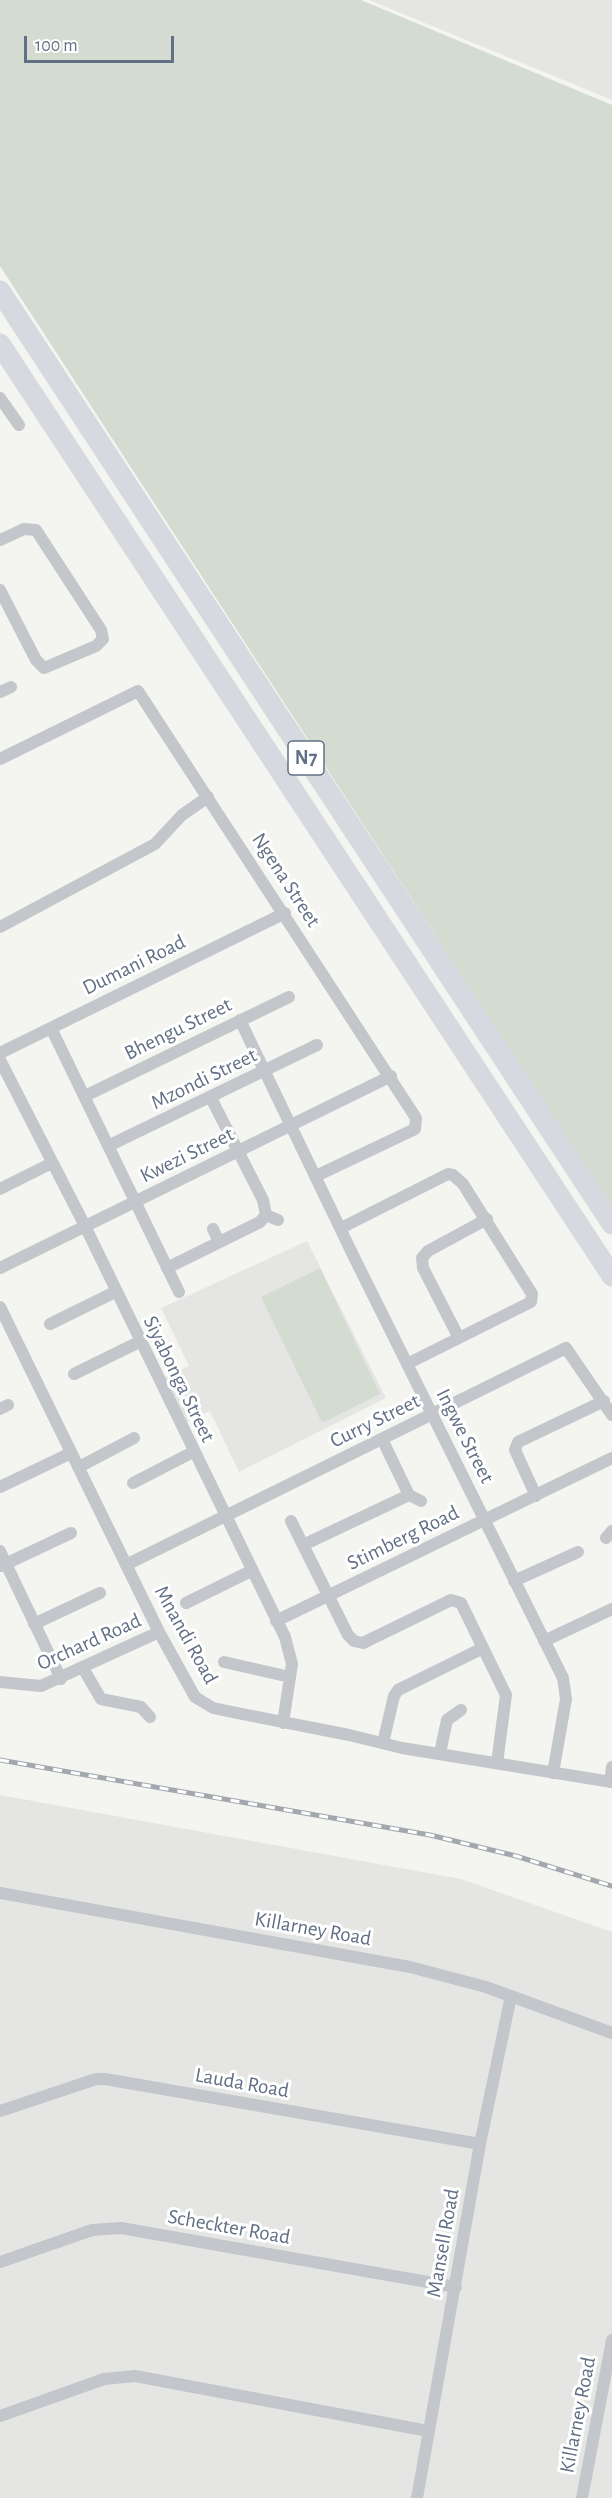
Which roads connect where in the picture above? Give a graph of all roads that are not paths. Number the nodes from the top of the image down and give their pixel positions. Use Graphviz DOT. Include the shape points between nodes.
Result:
graph roads {
  1 [pos="0,291"];
  2 [pos="0,344"];
  3 [pos="0,398"];
  4 [pos="19,425"];
  5 [pos="0,540"];
  6 [pos="0,590"];
  7 [pos="0,759"];
  8 [pos="208,797"];
  9 [pos="285,913"];
  10 [pos="0,927"];
  11 [pos="289,997"];
  12 [pos="240,1020"];
  13 [pos="51,1028"];
  14 [pos="317,1045"];
  15 [pos="0,1053"];
  16 [pos="0,1060"];
  17 [pos="266,1071"];
  18 [pos="391,1076"];
  19 [pos="85,1096"];
  20 [pos="211,1098"];
  21 [pos="291,1125"];
  22 [pos="108,1146"];
  23 [pos="238,1152"];
  24 [pos="52,1163"];
  25 [pos="316,1176"];
  26 [pos="0,1189"];
  27 [pos="135,1202"];
  28 [pos="266,1215"];
  29 [pos="278,1220"];
  30 [pos="487,1220"];
  31 [pos="612,1224"];
  32 [pos="85,1227"];
  33 [pos="340,1228"];
  34 [pos="213,1229"];
  35 [pos="219,1242"];
  36 [pos="0,1268"];
  37 [pos="167,1268"];
  38 [pos="612,1276"];
  39 [pos="115,1292"];
  40 [pos="179,1292"];
  41 [pos="0,1307"];
  42 [pos="50,1324"];
  43 [pos="459,1338"];
  44 [pos="139,1342"];
  45 [pos="407,1364"];
  46 [pos="74,1374"];
  47 [pos="604,1401"];
  48 [pos="432,1415"];
  49 [pos="612,1415"];
  50 [pos="134,1438"];
  51 [pos="382,1439"];
  52 [pos="193,1452"];
  53 [pos="71,1453"];
  54 [pos="612,1458"];
  55 [pos="79,1467"];
  56 [pos="133,1483"];
  57 [pos="0,1487"];
  58 [pos="409,1495"];
  59 [pos="536,1496"];
  60 [pos="421,1501"];
  61 [pos="225,1516"];
  62 [pos="485,1519"];
  63 [pos="291,1521"];
  64 [pos="71,1533"];
  65 [pos="303,1545"];
  66 [pos="0,1551"];
  67 [pos="579,1552"];
  68 [pos="126,1564"];
  69 [pos="3,1565"];
  70 [pos="251,1571"];
  71 [pos="514,1581"];
  72 [pos="100,1593"];
  73 [pos="329,1597"];
  74 [pos="186,1603"];
  75 [pos="612,1609"];
  76 [pos="276,1621"];
  77 [pos="34,1624"];
  78 [pos="159,1632"];
  79 [pos="544,1641"];
  80 [pos="483,1648"];
  81 [pos="224,1662"];
  82 [pos="82,1668"];
  83 [pos="290,1677"];
  84 [pos="61,1679"];
  85 [pos="0,1683"];
  86 [pos="461,1710"];
  87 [pos="150,1717"];
  88 [pos="283,1723"];
  89 [pos="383,1743"];
  90 [pos="440,1753"];
  91 [pos="498,1763"];
  92 [pos="612,1767"];
  93 [pos="553,1773"];
  94 [pos="611,1782"];
  95 [pos="0,1893"];
  96 [pos="511,1996"];
  97 [pos="612,2033"];
  98 [pos="0,2111"];
  99 [pos="480,2144"];
  100 [pos="0,2262"];
  101 [pos="456,2287"];
  102 [pos="612,2340"];
  103 [pos="0,2416"];
  104 [pos="428,2431"];
  105 [pos="417,2498"];
  106 [pos="582,2498"];
  1 -- 31 [label="highway, N7"];
  2 -- 38 [label="highway, N7"];
  3 -- 4 [label="street"];
  5 -- 6 [label="street" via="24,529 36,530 103,639 96,646 44,668 36,660"];
  7 -- 8 [label="street, Ngena Street" via="138,691"];
  8 -- 9 [label="street, Ngena Street"];
  8 -- 10 [label="street" via="182,815 155,844"];
  9 -- 13 [label="street, Dumani Road"];
  9 -- 18 [label="street, Ngena Street"];
  11 -- 12 [label="street, Bhengu Street"];
  12 -- 17 [label="street, Ingwe Street"];
  12 -- 19 [label="street, Bhengu Street"];
  13 -- 15 [label="street, Dumani Road"];
  13 -- 19 [label="street"];
  14 -- 17 [label="street, Mzondi Street"];
  16 -- 24 [label="street, Siyabonga Street"];
  17 -- 20 [label="street, Mzondi Street"];
  17 -- 21 [label="street, Ingwe Street"];
  18 -- 21 [label="street, Kwezi Street"];
  18 -- 25 [label="street, Ngena Street" via="414,1112 415,1129"];
  19 -- 22 [label="street"];
  20 -- 22 [label="street, Mzondi Street"];
  20 -- 23 [label="street"];
  21 -- 23 [label="street, Kwezi Street"];
  21 -- 25 [label="street, Ingwe Street"];
  22 -- 27 [label="street"];
  23 -- 27 [label="street, Kwezi Street"];
  23 -- 28 [label="street" via="266,1207"];
  24 -- 26 [label="street"];
  24 -- 32 [label="street, Siyabonga Street"];
  25 -- 33 [label="street, Ingwe Street"];
  27 -- 32 [label="street, Kwezi Street"];
  27 -- 37 [label="street"];
  28 -- 29 [label="street"];
  28 -- 35 [label="street" via="260,1222"];
  30 -- 33 [label="street" via="463,1184 448,1174"];
  30 -- 43 [label="street" via="428,1251 422,1258 423,1268"];
  30 -- 43 [label="street" via="533,1297 527,1304"];
  32 -- 36 [label="street, Kwezi Street"];
  32 -- 39 [label="street, Siyabonga Street"];
  33 -- 45 [label="street, Ingwe Street"];
  34 -- 35 [label="street"];
  35 -- 37 [label="street"];
  37 -- 40 [label="street"];
  39 -- 42 [label="street"];
  39 -- 44 [label="street, Siyabonga Street"];
  41 -- 53 [label="street, Mnandi Road"];
  43 -- 45 [label="street"];
  44 -- 46 [label="street"];
  44 -- 52 [label="street, Siyabonga Street"];
  45 -- 48 [label="street, Ingwe Street"];
  47 -- 48 [label="street, Curry Street" via="566,1348"];
  47 -- 49 [label="street, Curry Street"];
  47 -- 59 [label="street" via="518,1442 515,1450"];
  48 -- 51 [label="street, Curry Street"];
  48 -- 62 [label="street, Ingwe Street"];
  50 -- 55 [label="street"];
  51 -- 58 [label="street"];
  51 -- 61 [label="street, Curry Street"];
  52 -- 56 [label="street"];
  52 -- 61 [label="street, Siyabonga Street"];
  53 -- 55 [label="street, Mnandi Road"];
  53 -- 57 [label="street"];
  54 -- 59 [label="street, Stimberg Road"];
  55 -- 68 [label="street, Mnandi Road"];
  58 -- 60 [label="street"];
  58 -- 65 [label="street"];
  59 -- 62 [label="street, Stimberg Road"];
  61 -- 68 [label="street, Curry Street"];
  61 -- 70 [label="street, Siyabonga Street"];
  62 -- 71 [label="street, Ingwe Street"];
  62 -- 73 [label="street, Stimberg Road"];
  63 -- 65 [label="street"];
  64 -- 69 [label="street"];
  65 -- 73 [label="street"];
  66 -- 69 [label="street"];
  67 -- 71 [label="street"];
  68 -- 78 [label="street, Mnandi Road"];
  69 -- 77 [label="street"];
  70 -- 74 [label="street"];
  70 -- 76 [label="street, Siyabonga Street"];
  71 -- 79 [label="street, Ingwe Street"];
  72 -- 77 [label="street"];
  73 -- 76 [label="street, Stimberg Road"];
  73 -- 80 [label="street" via="350,1640 358,1643 451,1600 458,1601"];
  75 -- 79 [label="street"];
  76 -- 83 [label="street, Siyabonga Street" via="290,1650"];
  77 -- 84 [label="street"];
  78 -- 82 [label="street, Orchard Road"];
  78 -- 88 [label="street, Mnandi Road" via="195,1697 213,1708"];
  79 -- 93 [label="street, Ingwe Street" via="566,1691"];
  80 -- 89 [label="street" via="398,1690"];
  80 -- 91 [label="street" via="507,1699"];
  81 -- 83 [label="street"];
  82 -- 84 [label="street, Orchard Road"];
  82 -- 87 [label="street" via="101,1699 141,1707"];
  83 -- 88 [label="street, Siyabonga Street"];
  84 -- 85 [label="street, Orchard Road" via="33,1687"];
  86 -- 90 [label="street" via="447,1720"];
  88 -- 89 [label="street, Mnandi Road"];
  89 -- 90 [label="street, Mnandi Road"];
  90 -- 91 [label="street, Mnandi Road"];
  91 -- 93 [label="street, Mnandi Road"];
  92 -- 94 [label="street"];
  93 -- 94 [label="street, Mnandi Road"];
  95 -- 96 [label="street, Killarney Road" via="410,1967"];
  96 -- 97 [label="street, Killarney Road"];
  96 -- 99 [label="street, Mansell Road"];
  98 -- 99 [label="street, Lauda Road" via="105,2079"];
  99 -- 101 [label="street, Mansell Road"];
  100 -- 101 [label="street, Scheckter Road" via="92,2230 121,2228"];
  101 -- 104 [label="street, Mansell Road"];
  102 -- 106 [label="street, Killarney Road"];
  103 -- 104 [label="street" via="104,2379 135,2376"];
  104 -- 105 [label="street, Mansell Road"];
}
